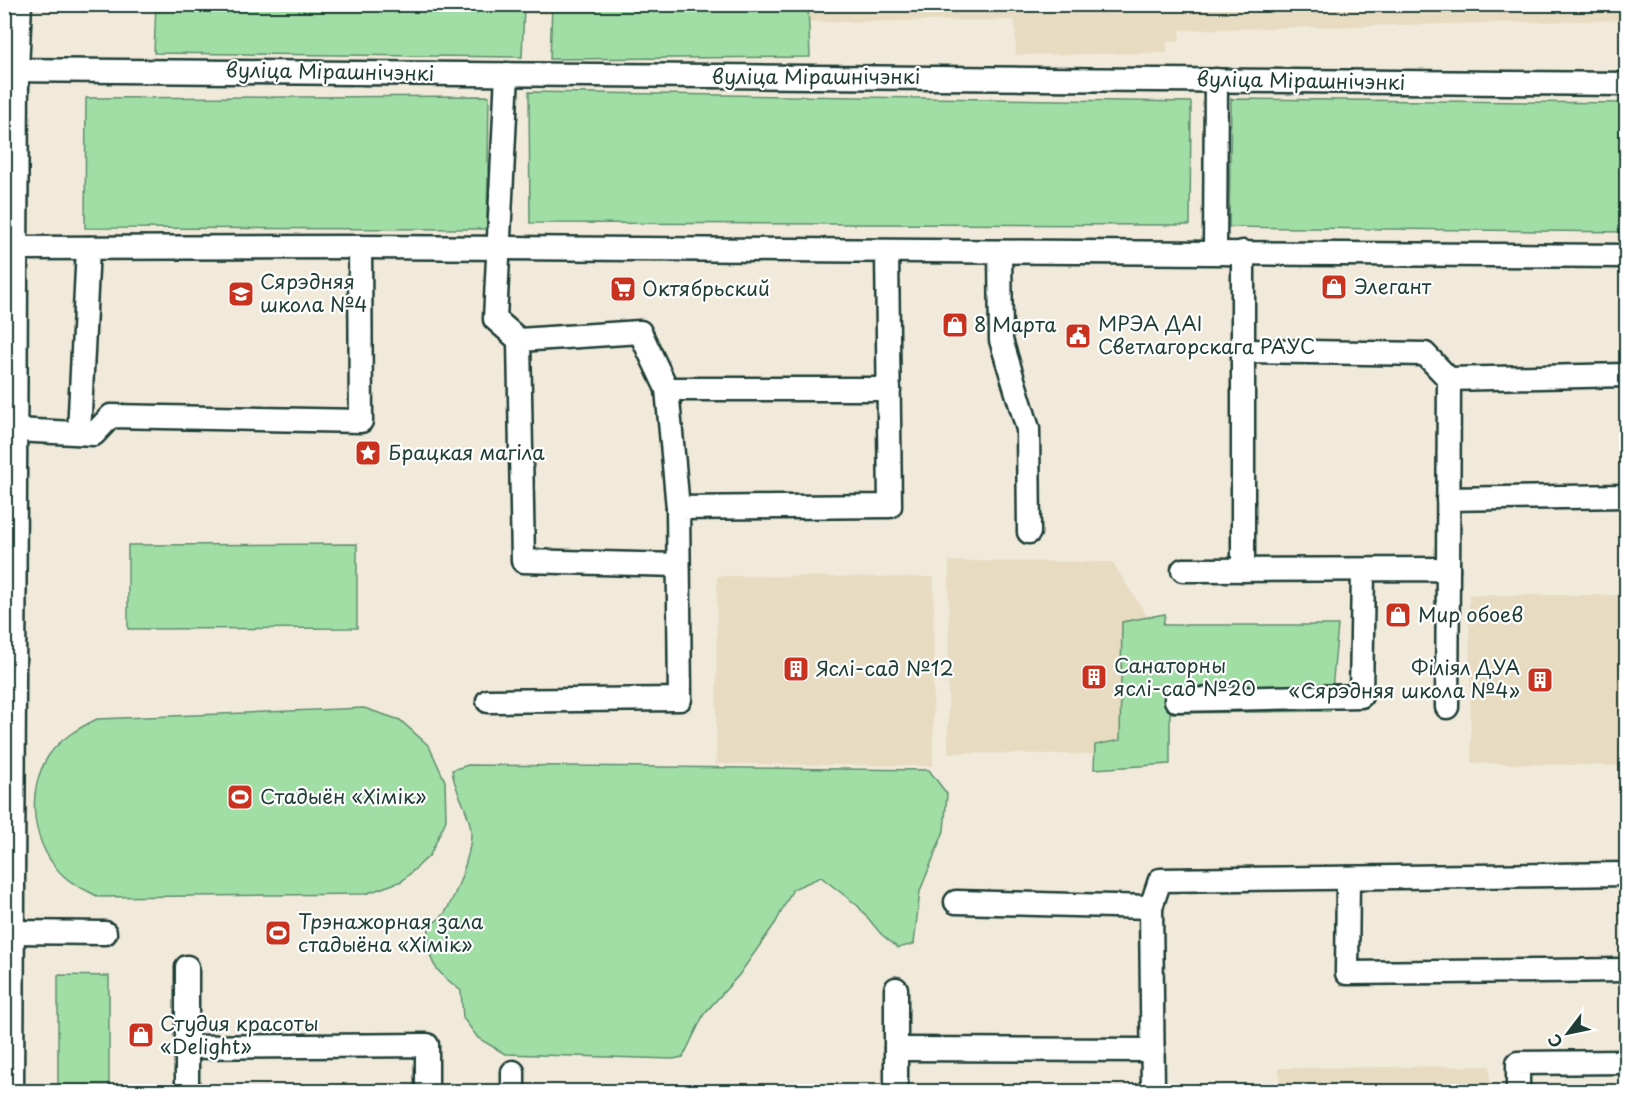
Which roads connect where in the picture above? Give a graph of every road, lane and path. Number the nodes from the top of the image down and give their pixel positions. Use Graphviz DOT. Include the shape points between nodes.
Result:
graph roads {
  1 [pos="20,4"];
  2 [pos="11,70"];
  3 [pos="507,74"];
  4 [pos="1216,80"];
  5 [pos="1626,84"];
  6 [pos="360,247"];
  7 [pos="16,248"];
  8 [pos="88,248"];
  9 [pos="500,249"];
  10 [pos="1000,252"];
  11 [pos="1215,252"];
  12 [pos="1244,252"];
  13 [pos="887,253"];
  14 [pos="1626,256"];
  15 [pos="519,340"];
  16 [pos="1243,351"];
  17 [pos="1626,375"];
  18 [pos="1449,379"];
  19 [pos="667,389"];
  20 [pos="889,389"];
  21 [pos="15,430"];
  22 [pos="79,433"];
  23 [pos="10,458"];
  24 [pos="1626,496"];
  25 [pos="1448,499"];
  26 [pos="678,508"];
  27 [pos="1029,532"];
  28 [pos="678,564"];
  29 [pos="1448,569"];
  30 [pos="1183,570"];
  31 [pos="1243,570"];
  32 [pos="1363,570"];
  33 [pos="9,622"];
  34 [pos="1176,700"];
  35 [pos="488,701"];
  36 [pos="1447,707"];
  37 [pos="1626,874"];
  38 [pos="1348,878"];
  39 [pos="956,902"];
  40 [pos="1151,907"];
  41 [pos="13,932"];
  42 [pos="105,933"];
  43 [pos="187,967"];
  44 [pos="1626,970"];
  45 [pos="897,989"];
  46 [pos="8,993"];
  47 [pos="187,1047"];
  48 [pos="896,1049"];
  49 [pos="1153,1050"];
  50 [pos="1626,1062"];
  51 [pos="12,1092"];
  52 [pos="186,1092"];
  53 [pos="426,1092"];
  54 [pos="896,1092"];
  55 [pos="1153,1092"];
  56 [pos="1518,1092"];
  1 -- 2 [label="street"];
  2 -- 3 [label="street, вуліца Мірашнічэнкі"];
  2 -- 7 [label="street"];
  3 -- 4 [label="street, вуліца Мірашнічэнкі"];
  3 -- 9 [label="street"];
  4 -- 5 [label="street, вуліца Мірашнічэнкі"];
  4 -- 11 [label="street"];
  6 -- 8 [label="street"];
  6 -- 9 [label="street"];
  6 -- 22 [label="street" via="361,421 111,416 94,434"];
  7 -- 8 [label="street"];
  7 -- 21 [label="street"];
  8 -- 22 [label="street"];
  9 -- 13 [label="street"];
  9 -- 15 [label="street" via="495,319"];
  10 -- 11 [label="street"];
  10 -- 13 [label="street"];
  10 -- 27 [label="street" via="1001,340 1028,429"];
  11 -- 12 [label="street"];
  12 -- 14 [label="street"];
  12 -- 16 [label="street"];
  13 -- 20 [label="street"];
  15 -- 19 [label="street" via="640,332"];
  15 -- 28 [label="street" via="523,561"];
  16 -- 18 [label="street" via="1425,354"];
  16 -- 31 [label="street"];
  17 -- 18 [label="street"];
  18 -- 25 [label="street"];
  19 -- 20 [label="street"];
  19 -- 26 [label="street"];
  20 -- 26 [label="street" via="890,506"];
  21 -- 22 [label="street"];
  21 -- 23 [label="street"];
  23 -- 33 [label="street"];
  24 -- 25 [label="street"];
  25 -- 29 [label="street"];
  26 -- 28 [label="street"];
  28 -- 35 [label="street" via="680,699"];
  29 -- 32 [label="street"];
  29 -- 36 [label="street"];
  30 -- 31 [label="street"];
  31 -- 32 [label="street"];
  32 -- 34 [label="street" via="1361,696"];
  33 -- 41 [label="street"];
  37 -- 38 [label="street"];
  38 -- 40 [label="street" via="1160,880"];
  38 -- 44 [label="street" via="1347,973"];
  39 -- 40 [label="street"];
  40 -- 49 [label="street"];
  41 -- 42 [label="street"];
  41 -- 46 [label="street"];
  43 -- 47 [label="street"];
  45 -- 48 [label="street"];
  46 -- 51 [label="street"];
  47 -- 52 [label="street"];
  47 -- 53 [label="street" via="427,1045"];
  48 -- 49 [label="street"];
  48 -- 54 [label="street"];
  49 -- 55 [label="street"];
  50 -- 56 [label="street" via="1518,1062"];
}
